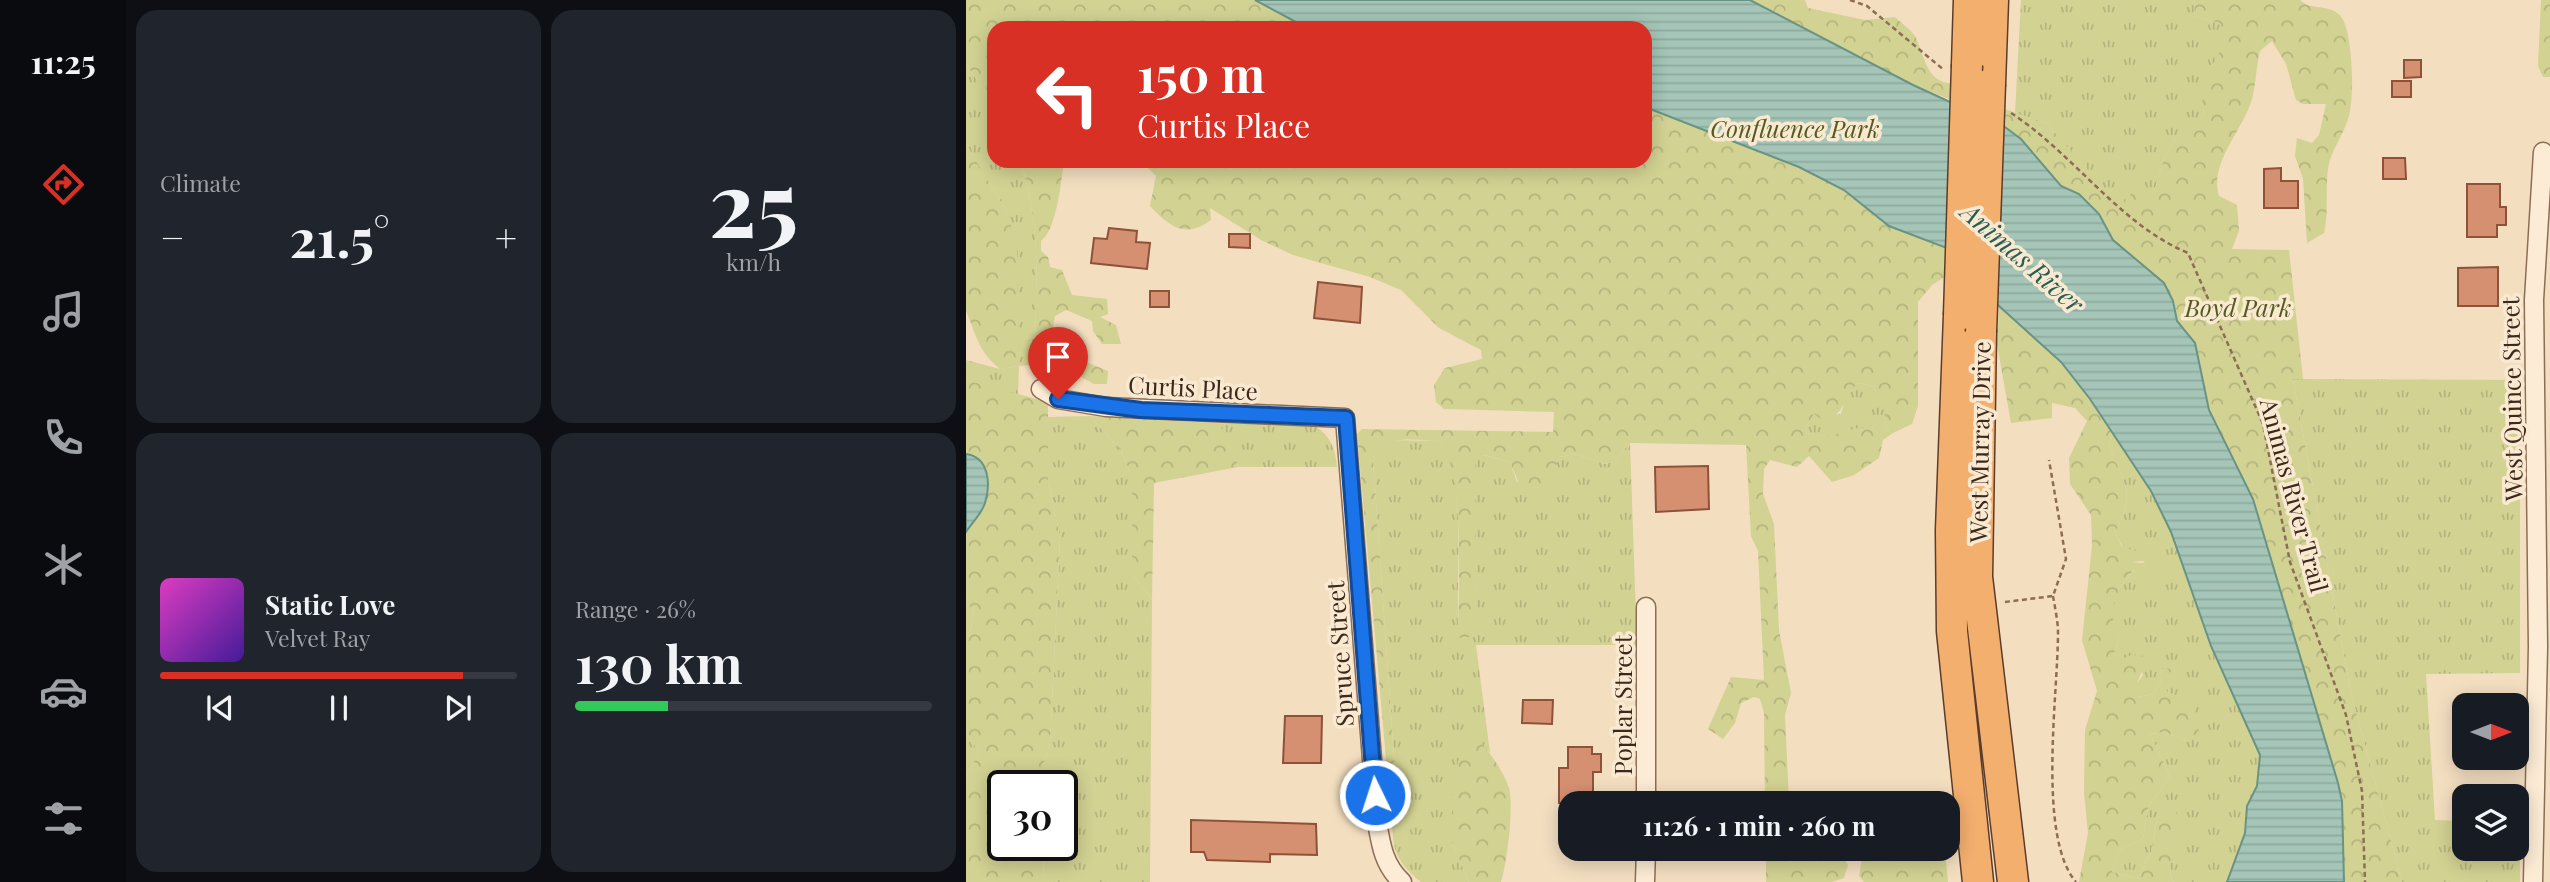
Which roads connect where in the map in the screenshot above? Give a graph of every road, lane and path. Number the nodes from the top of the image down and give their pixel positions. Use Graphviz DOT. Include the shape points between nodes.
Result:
graph roads {
  1 [pos="1850,0"];
  2 [pos="1969,0"];
  3 [pos="1993,0"];
  4 [pos="1960,70"];
  5 [pos="2008,112"];
  6 [pos="2543,152"];
  7 [pos="1970,323"];
  8 [pos="2543,357"];
  9 [pos="1041,389"];
  10 [pos="1346,418"];
  11 [pos="2049,460"];
  12 [pos="2053,596"];
  13 [pos="2001,603"];
  14 [pos="1646,607"];
  15 [pos="1646,791"];
  16 [pos="1646,861"];
  17 [pos="1400,882"];
  18 [pos="1645,882"];
  19 [pos="1978,882"];
  20 [pos="2012,882"];
  21 [pos="2076,882"];
  22 [pos="2365,882"];
  23 [pos="2533,882"];
  1 -- 4 [label="path" via="1867,6"];
  2 -- 4 [label="highway, West Murray Drive"];
  3 -- 7 [label="highway, West Murray Drive, bridge"];
  4 -- 7 [label="highway, West Murray Drive, bridge"];
  5 -- 22 [label="path, Animas River Trail" via="2042,133 2165,243 2188,253 2263,424 2290,562 2346,715 2362,790"];
  6 -- 8 [label="street, West Quince Street" via="2534,300"];
  7 -- 19 [label="highway, West Murray Drive" via="1951,530 1952,631"];
  7 -- 20 [label="highway, West Murray Drive" via="1977,577"];
  8 -- 23 [label="street, West Quince Street"];
  9 -- 10 [label="street, Curtis Place" via="1058,399 1106,407"];
  10 -- 17 [label="street, Spruce Street" via="1377,822 1384,858"];
  11 -- 12 [label="path" via="2066,559"];
  12 -- 13 [label="path"];
  12 -- 21 [label="path" via="2058,631 2055,830 2067,872"];
  14 -- 15 [label="street, Poplar Street"];
  16 -- 18 [label="street"];
}
